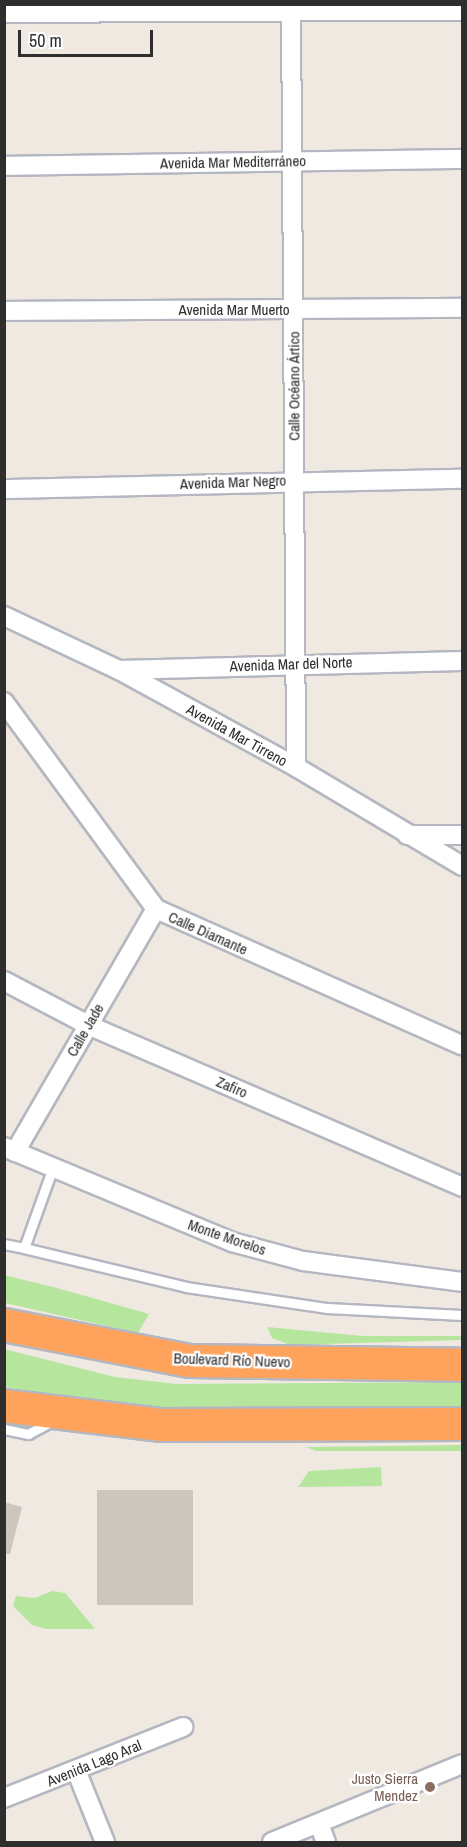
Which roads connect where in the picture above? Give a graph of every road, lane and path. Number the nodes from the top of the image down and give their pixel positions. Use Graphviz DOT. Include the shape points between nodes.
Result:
graph roads {
  1 [pos="291,9"];
  2 [pos="462,11"];
  3 [pos="4,13"];
  4 [pos="462,159"];
  5 [pos="292,160"];
  6 [pos="4,166"];
  7 [pos="462,308"];
  8 [pos="293,309"];
  9 [pos="5,310"];
  10 [pos="4,324"];
  11 [pos="462,479"];
  12 [pos="294,480"];
  13 [pos="4,489"];
  14 [pos="4,616"];
  15 [pos="462,661"];
  16 [pos="295,663"];
  17 [pos="119,670"];
  18 [pos="4,702"];
  19 [pos="296,767"];
  20 [pos="462,834"];
  21 [pos="407,835"];
  22 [pos="462,866"];
  23 [pos="156,909"];
  24 [pos="4,981"];
  25 [pos="88,1025"];
  26 [pos="462,1045"];
  27 [pos="10,1149"];
  28 [pos="53,1167"];
  29 [pos="462,1187"];
  30 [pos="4,1244"];
  31 [pos="24,1248"];
  32 [pos="462,1282"];
  33 [pos="462,1315"];
  34 [pos="4,1325"];
  35 [pos="4,1344"];
  36 [pos="190,1360"];
  37 [pos="462,1365"];
  38 [pos="4,1407"];
  39 [pos="65,1415"];
  40 [pos="462,1424"];
  41 [pos="4,1429"];
  42 [pos="183,1727"];
  43 [pos="462,1764"];
  44 [pos="76,1770"];
  45 [pos="4,1798"];
  46 [pos="319,1824"];
  47 [pos="105,1842"];
  48 [pos="272,1842"];
  49 [pos="326,1842"];
  1 -- 2 [label="street"];
  1 -- 3 [label="street"];
  1 -- 5 [label="street, Calle Océano Ártico"];
  4 -- 5 [label="street, Avenida Mar Mediterráneo"];
  5 -- 6 [label="street, Avenida Mar Mediterráneo"];
  5 -- 8 [label="street, Calle Océano Ártico"];
  7 -- 8 [label="street, Avenida Mar Muerto"];
  8 -- 9 [label="street, Avenida Mar Muerto"];
  8 -- 12 [label="street, Calle Océano Ártico"];
  9 -- 10 [label="street"];
  11 -- 12 [label="street, Avenida Mar Negro"];
  12 -- 13 [label="street, Avenida Mar Negro"];
  12 -- 16 [label="street, Calle Océano Ártico"];
  14 -- 17 [label="street, Avenida Mar Tirreno"];
  15 -- 16 [label="street, Avenida Mar del Norte"];
  16 -- 17 [label="street, Avenida Mar del Norte"];
  16 -- 19 [label="street, Calle Océano Ártico"];
  17 -- 19 [label="street, Avenida Mar Tirreno"];
  18 -- 23 [label="street, Calle Diamante"];
  19 -- 21 [label="street, Avenida Mar Tirreno"];
  20 -- 21 [label="street"];
  21 -- 22 [label="street, Avenida Mar Tirreno"];
  23 -- 25 [label="street, Calle Jade"];
  23 -- 26 [label="street, Calle Diamante"];
  24 -- 25 [label="street, Zafiro"];
  25 -- 27 [label="street, Calle Jade"];
  25 -- 29 [label="street, Zafiro"];
  27 -- 28 [label="street, Monte Morelos"];
  28 -- 31 [label="lane"];
  28 -- 32 [label="street, Monte Morelos" via="232,1242 303,1261"];
  30 -- 31 [label="lane"];
  31 -- 33 [label="lane" via="186,1287 327,1308"];
  34 -- 36 [label="highway, Boulevard Río Nuevo"];
  35 -- 36 [label="highway" via="152,1365"];
  36 -- 37 [label="highway, Boulevard Río Nuevo"];
  38 -- 39 [label="highway"];
  39 -- 40 [label="highway" via="183,1426"];
  39 -- 41 [label="lane" via="28,1434"];
  42 -- 44 [label="street, Avenida Lago Aral"];
  43 -- 46 [label="street"];
  44 -- 45 [label="street, Avenida Lago Aral"];
  44 -- 47 [label="street"];
  46 -- 48 [label="street"];
  46 -- 49 [label="street"];
}
